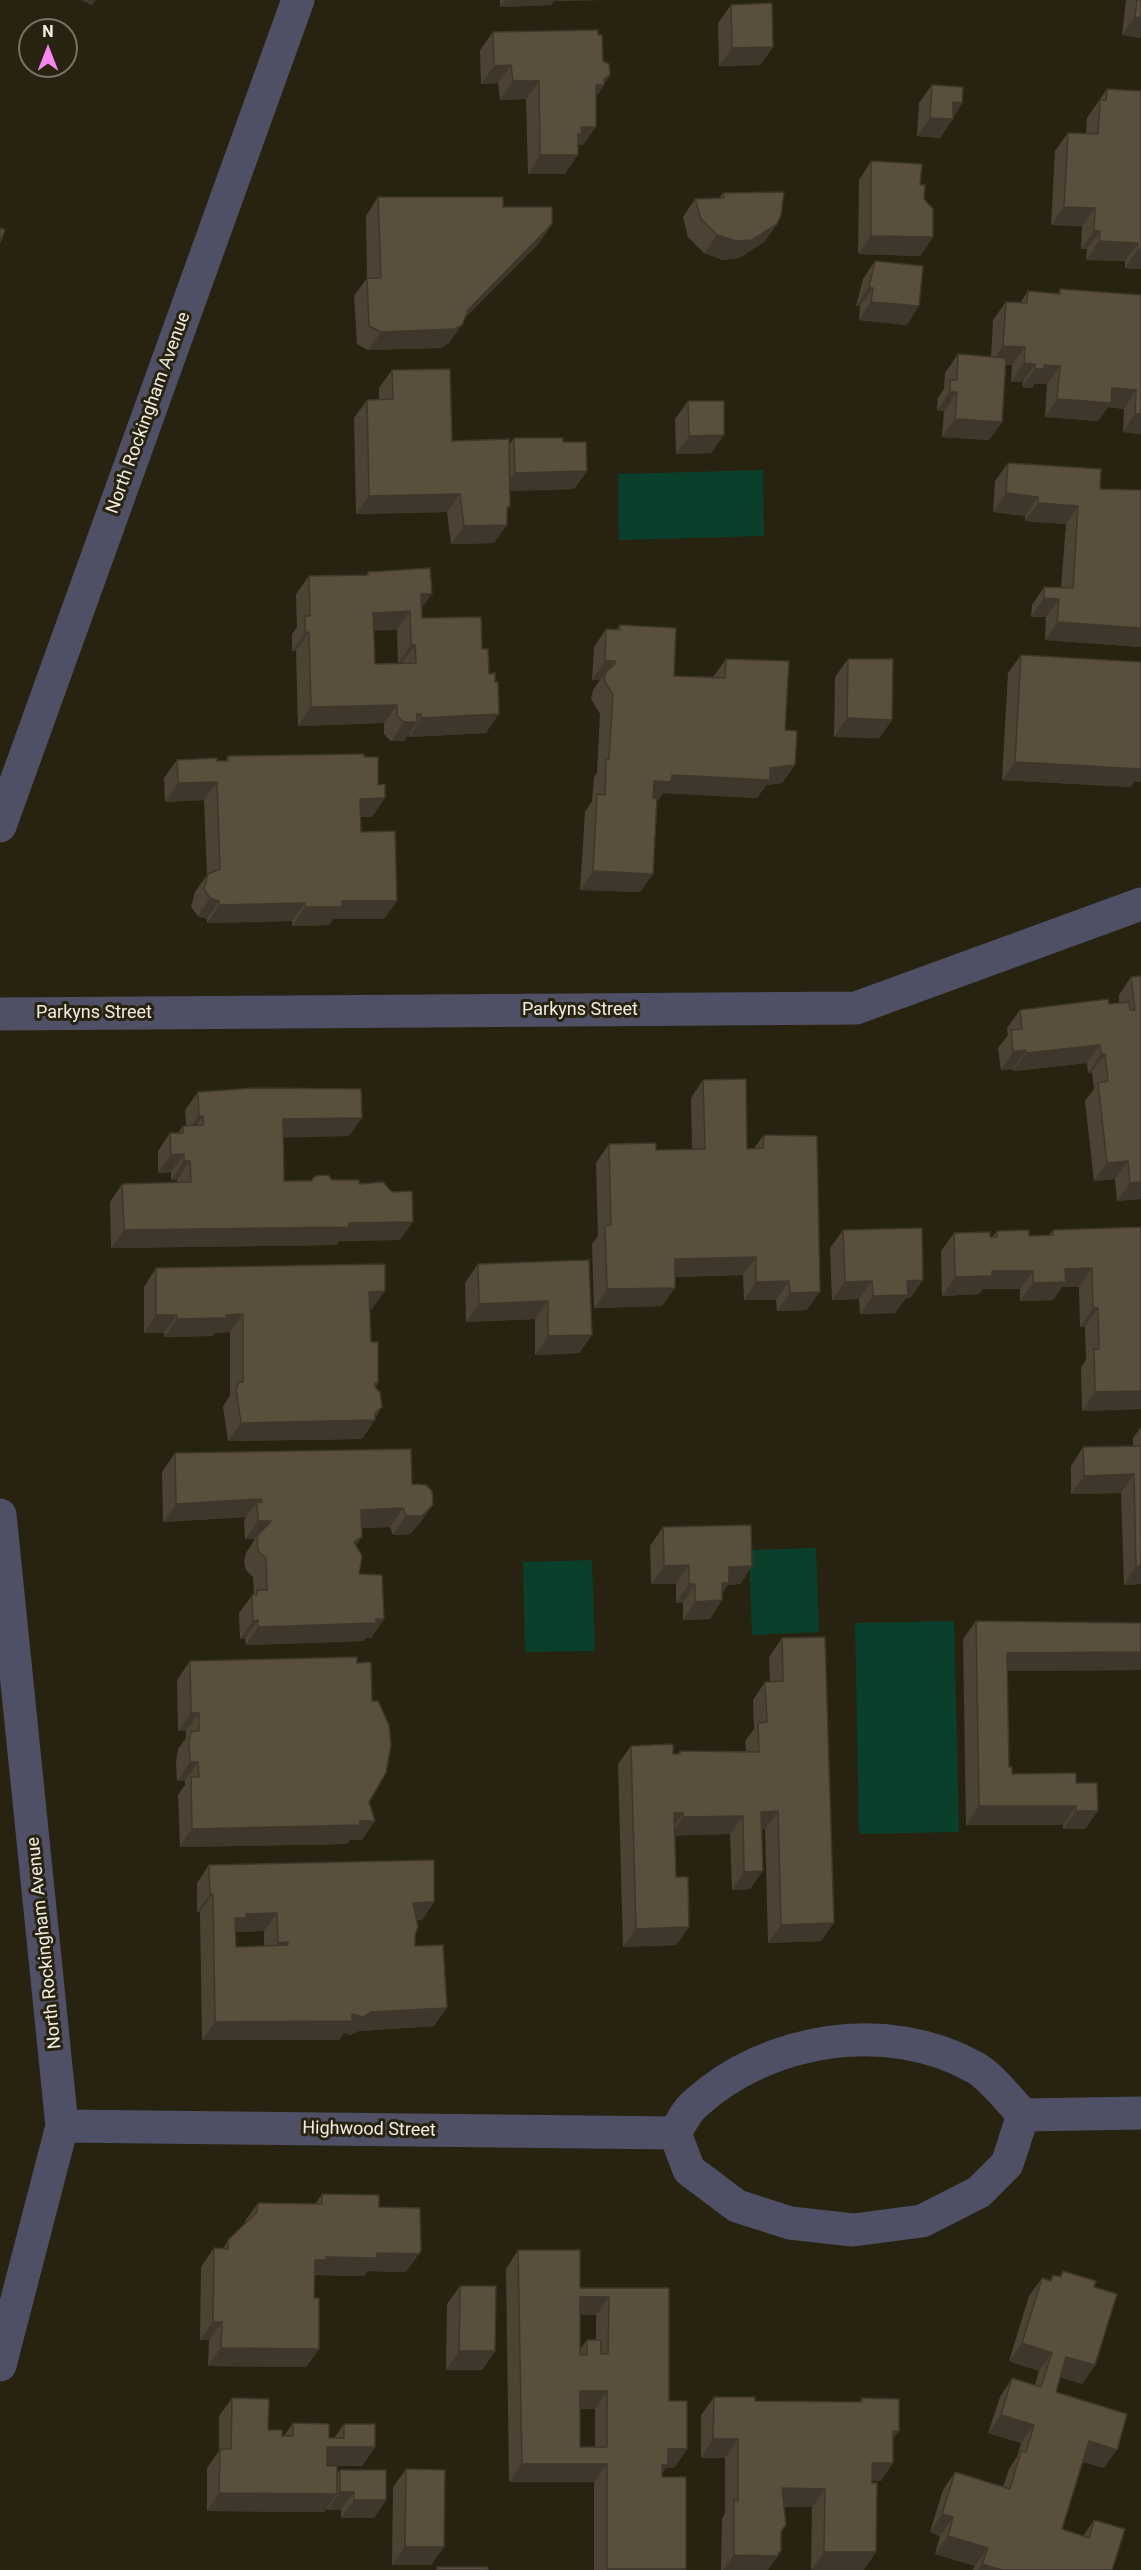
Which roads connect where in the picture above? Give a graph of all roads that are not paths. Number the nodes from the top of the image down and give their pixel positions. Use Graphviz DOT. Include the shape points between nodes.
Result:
graph roads {
  1 [pos="298,0"];
  2 [pos="0,826"];
  3 [pos="1141,904"];
  4 [pos="0,1014"];
  5 [pos="0,1515"];
  6 [pos="1141,2113"];
  7 [pos="1023,2115"];
  8 [pos="62,2126"];
  9 [pos="675,2133"];
  10 [pos="0,2365"];
  1 -- 2 [label="street, North Rockingham Avenue"];
  3 -- 4 [label="street, Parkyns Street" via="856,1008"];
  5 -- 8 [label="street, North Rockingham Avenue"];
  6 -- 7 [label="street"];
  7 -- 9 [label="street" via="976,2067 923,2047 876,2039 821,2044 770,2056 694,2104"];
  7 -- 9 [label="street" via="1007,2164 979,2192 922,2221 854,2230 790,2223 737,2206 689,2170"];
  8 -- 9 [label="street, Highwood Street"];
  8 -- 10 [label="street, North Rockingham Avenue"];
}
